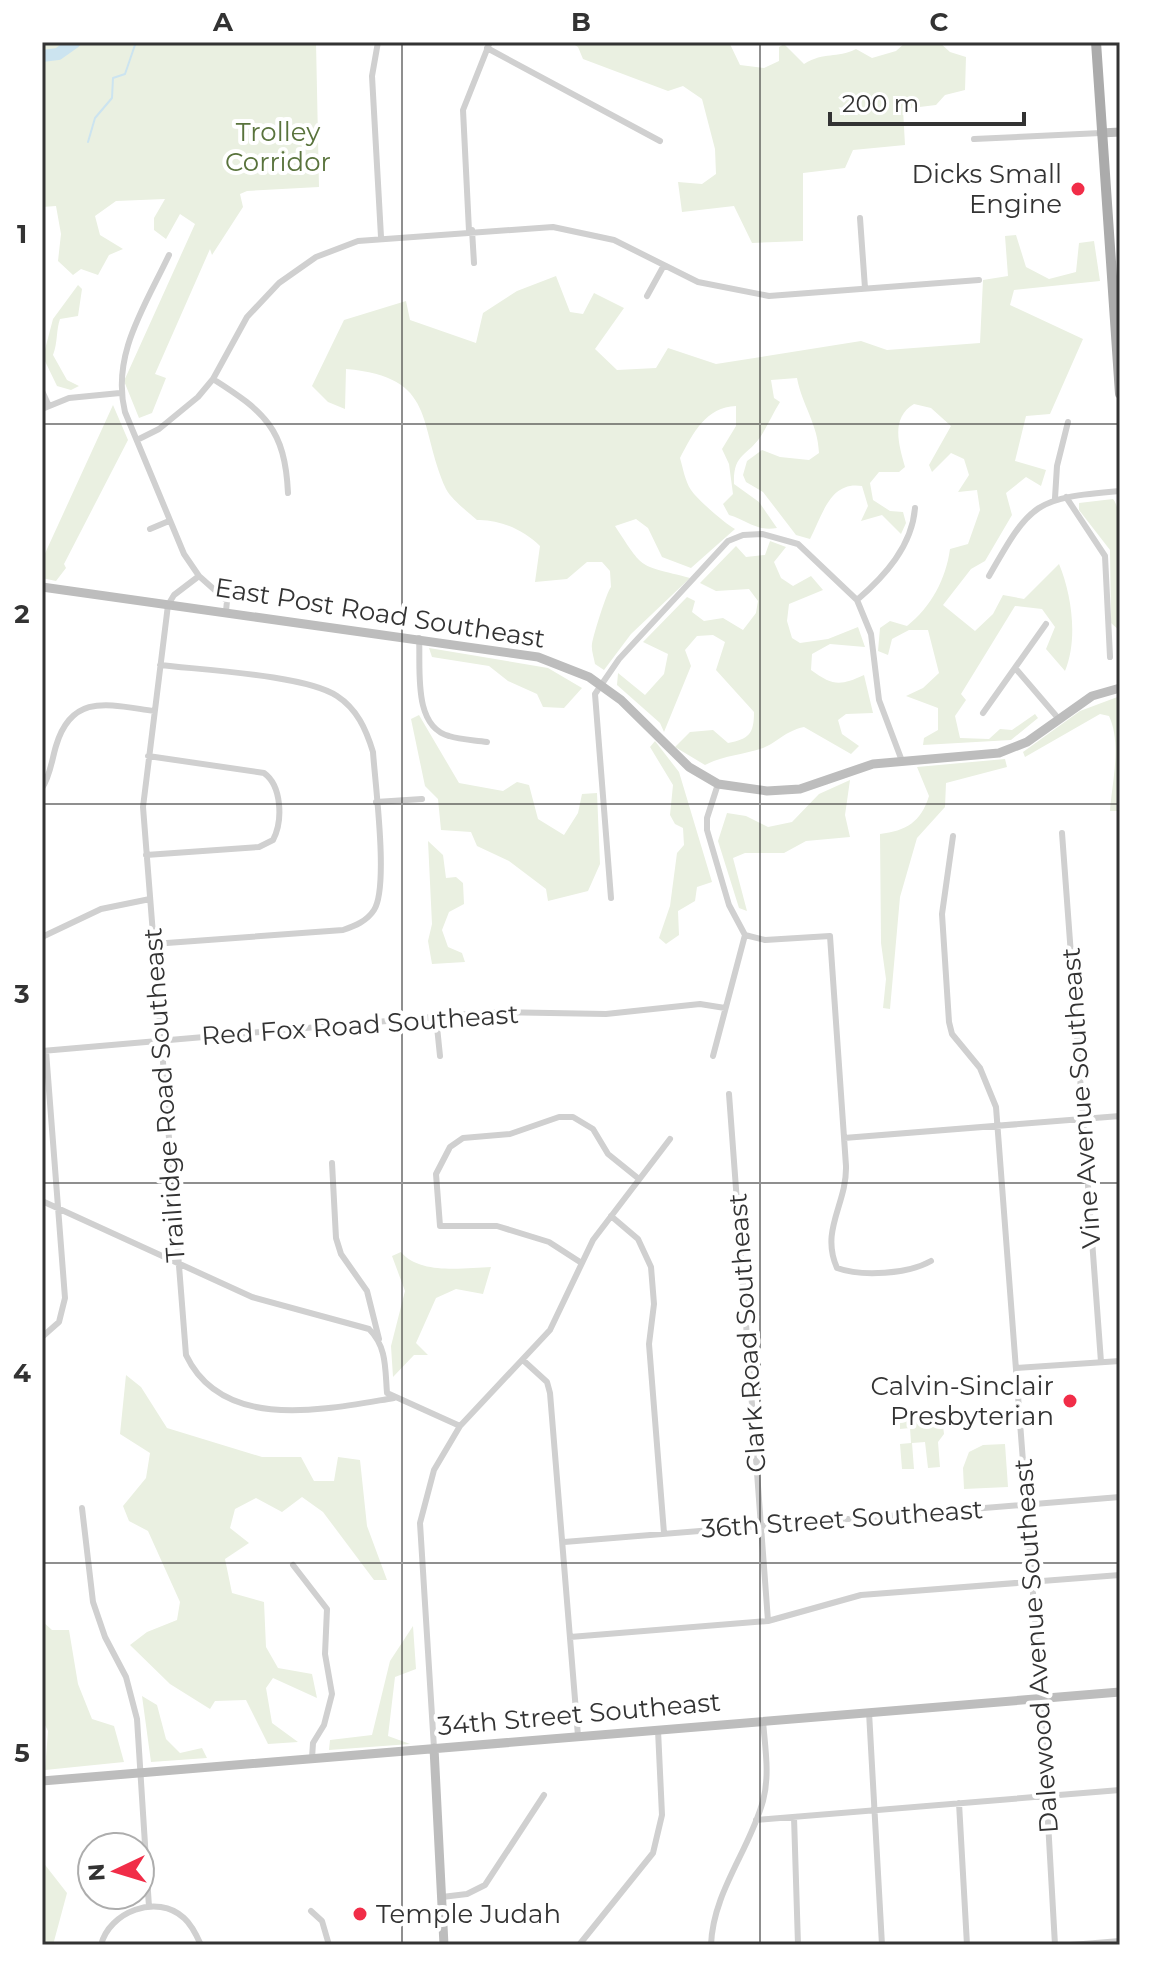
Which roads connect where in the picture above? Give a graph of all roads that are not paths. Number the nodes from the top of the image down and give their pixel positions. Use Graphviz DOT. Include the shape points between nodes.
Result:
graph roads {
  1 [pos="378,42"];
  2 [pos="1096,42"];
  3 [pos="489,45"];
  4 [pos="1120,132"];
  5 [pos="1101,133"];
  6 [pos="974,139"];
  7 [pos="660,141"];
  8 [pos="860,218"];
  9 [pos="470,230"];
  10 [pos="381,237"];
  11 [pos="169,255"];
  12 [pos="474,263"];
  13 [pos="663,267"];
  14 [pos="979,280"];
  15 [pos="865,288"];
  16 [pos="647,296"];
  17 [pos="1118,328"];
  18 [pos="213,379"];
  19 [pos="42,391"];
  20 [pos="120,393"];
  21 [pos="1120,394"];
  22 [pos="45,407"];
  23 [pos="1068,422"];
  24 [pos="137,440"];
  25 [pos="1120,491"];
  26 [pos="288,493"];
  27 [pos="1066,497"];
  28 [pos="1055,498"];
  29 [pos="915,508"];
  30 [pos="169,521"];
  31 [pos="150,529"];
  32 [pos="199,576"];
  33 [pos="989,576"];
  34 [pos="42,587"];
  35 [pos="857,600"];
  36 [pos="168,605"];
  37 [pos="226,611"];
  38 [pos="1046,624"];
  39 [pos="419,638"];
  40 [pos="1110,657"];
  41 [pos="160,665"];
  42 [pos="1016,669"];
  43 [pos="601,685"];
  44 [pos="1120,688"];
  45 [pos="154,711"];
  46 [pos="983,713"];
  47 [pos="1058,718"];
  48 [pos="487,742"];
  49 [pos="148,756"];
  50 [pos="902,761"];
  51 [pos="718,784"];
  52 [pos="42,788"];
  53 [pos="422,799"];
  54 [pos="376,802"];
  55 [pos="1062,833"];
  56 [pos="953,836"];
  57 [pos="146,855"];
  58 [pos="611,898"];
  59 [pos="150,899"];
  60 [pos="745,935"];
  61 [pos="42,937"];
  62 [pos="153,944"];
  63 [pos="725,1008"];
  64 [pos="436,1017"];
  65 [pos="160,1041"];
  66 [pos="44,1051"];
  67 [pos="440,1056"];
  68 [pos="713,1056"];
  69 [pos="729,1094"];
  70 [pos="1120,1116"];
  71 [pos="1083,1120"];
  72 [pos="998,1126"];
  73 [pos="844,1138"];
  74 [pos="670,1139"];
  75 [pos="332,1163"];
  76 [pos="639,1179"];
  77 [pos="42,1201"];
  78 [pos="58,1208"];
  79 [pos="611,1216"];
  80 [pos="177,1260"];
  81 [pos="931,1261"];
  82 [pos="580,1262"];
  83 [pos="42,1337"];
  84 [pos="379,1339"];
  85 [pos="524,1361"];
  86 [pos="1120,1361"];
  87 [pos="1101,1362"];
  88 [pos="1016,1368"];
  89 [pos="394,1398"];
  90 [pos="460,1426"];
  91 [pos="1120,1497"];
  92 [pos="1027,1504"];
  93 [pos="82,1508"];
  94 [pos="762,1526"];
  95 [pos="664,1533"];
  96 [pos="564,1542"];
  97 [pos="293,1565"];
  98 [pos="1120,1575"];
  99 [pos="1032,1581"];
  100 [pos="768,1621"];
  101 [pos="570,1637"];
  102 [pos="1120,1692"];
  103 [pos="1041,1698"];
  104 [pos="869,1712"];
  105 [pos="763,1721"];
  106 [pos="658,1730"];
  107 [pos="578,1736"];
  108 [pos="434,1748"];
  109 [pos="312,1758"];
  110 [pos="142,1772"];
  111 [pos="42,1781"];
  112 [pos="1120,1790"];
  113 [pos="544,1795"];
  114 [pos="1046,1796"];
  115 [pos="959,1803"];
  116 [pos="874,1810"];
  117 [pos="794,1817"];
  118 [pos="756,1820"];
  119 [pos="145,1831"];
  120 [pos="442,1897"];
  121 [pos="156,1907"];
  122 [pos="139,1911"];
  123 [pos="311,1911"];
  124 [pos="1120,1941"];
  125 [pos="101,1945"];
  126 [pos="201,1945"];
  127 [pos="329,1945"];
  128 [pos="444,1945"];
  129 [pos="579,1945"];
  130 [pos="711,1945"];
  131 [pos="798,1945"];
  132 [pos="882,1945"];
  133 [pos="967,1945"];
  134 [pos="1055,1945"];
  135 [pos="1071,1945"];
  1 -- 10 [label="street" via="372,76"];
  2 -- 5 [label="main road"];
  3 -- 7 [label="street"];
  3 -- 9 [label="street" via="463,110"];
  4 -- 5 [label="street"];
  5 -- 6 [label="street"];
  5 -- 17 [label="main road"];
  8 -- 15 [label="street"];
  9 -- 10 [label="street"];
  9 -- 12 [label="street"];
  9 -- 13 [label="street" via="572,229 614,240"];
  10 -- 18 [label="street" via="335,248 279,283 247,317"];
  11 -- 20 [label="street" via="125,349"];
  13 -- 15 [label="street" via="744,294"];
  13 -- 16 [label="street"];
  14 -- 15 [label="street"];
  17 -- 21 [label="main road"];
  18 -- 24 [label="street" via="182,413"];
  18 -- 26 [label="street" via="269,421 286,458"];
  19 -- 22 [label="street"];
  20 -- 22 [label="street" via="69,398"];
  20 -- 24 [label="street"];
  23 -- 28 [label="street"];
  24 -- 30 [label="street"];
  25 -- 27 [label="street"];
  27 -- 28 [label="street"];
  27 -- 40 [label="street" via="1105,556"];
  28 -- 33 [label="street" via="1021,523"];
  29 -- 35 [label="street" via="901,550"];
  30 -- 31 [label="street"];
  30 -- 32 [label="street"];
  32 -- 36 [label="street"];
  32 -- 37 [label="street" via="227,601"];
  34 -- 36 [label="street, East Post Road Southeast"];
  35 -- 43 [label="street" via="798,544 762,534 743,535 709,559"];
  35 -- 50 [label="street" via="871,634 879,700"];
  36 -- 37 [label="street, East Post Road Southeast"];
  36 -- 41 [label="street, Trailridge Road Southeast"];
  37 -- 39 [label="street, East Post Road Southeast"];
  38 -- 42 [label="street"];
  39 -- 43 [label="street, East Post Road Southeast" via="538,657"];
  39 -- 48 [label="street" via="422,698 429,722 449,737"];
  41 -- 45 [label="street, Trailridge Road Southeast"];
  41 -- 54 [label="street" via="334,693 367,733"];
  42 -- 46 [label="street"];
  42 -- 47 [label="street"];
  43 -- 51 [label="street, East Post Road Southeast" via="641,717 679,760"];
  43 -- 58 [label="street" via="594,712"];
  44 -- 47 [label="street, East Post Road Southeast" via="1092,696"];
  45 -- 49 [label="street, Trailridge Road Southeast"];
  45 -- 52 [label="street" via="98,704 72,715 60,733"];
  47 -- 50 [label="street, East Post Road Southeast" via="1027,742 999,753"];
  49 -- 57 [label="street, Trailridge Road Southeast"];
  49 -- 57 [label="street" via="264,773 277,787 279,824 273,840 259,847"];
  50 -- 51 [label="street, East Post Road Southeast" via="857,768 792,790"];
  51 -- 60 [label="street" via="707,830 729,905"];
  53 -- 54 [label="street"];
  54 -- 62 [label="street" via="380,898 355,926"];
  55 -- 71 [label="street, Vine Avenue Southeast"];
  56 -- 72 [label="street, Dalewood Avenue Southeast" via="942,914 949,1022 990,1088"];
  57 -- 59 [label="street, Trailridge Road Southeast"];
  59 -- 61 [label="street" via="101,909"];
  59 -- 62 [label="street, Trailridge Road Southeast"];
  60 -- 63 [label="street"];
  60 -- 73 [label="street" via="765,940 830,936"];
  62 -- 65 [label="street, Trailridge Road Southeast"];
  63 -- 64 [label="street, Red Fox Road Southeast" via="700,1004 606,1014 491,1012"];
  63 -- 68 [label="street"];
  64 -- 65 [label="street, Red Fox Road Southeast"];
  64 -- 67 [label="street"];
  65 -- 66 [label="street, Red Fox Road Southeast"];
  65 -- 80 [label="street, Trailridge Road Southeast"];
  66 -- 78 [label="street"];
  69 -- 94 [label="street, Clark Road Southeast"];
  70 -- 71 [label="street"];
  71 -- 72 [label="street"];
  71 -- 87 [label="street, Vine Avenue Southeast"];
  72 -- 73 [label="street"];
  72 -- 88 [label="street, Dalewood Avenue Southeast"];
  73 -- 81 [label="street" via="847,1177 830,1236 837,1268 919,1268"];
  74 -- 76 [label="street"];
  75 -- 84 [label="street" via="336,1238 367,1291"];
  76 -- 79 [label="street"];
  76 -- 82 [label="street" via="608,1154 593,1129 573,1117 510,1134 463,1138 445,1153 436,1174 440,1226 497,1226 549,1242"];
  77 -- 78 [label="street"];
  78 -- 80 [label="street"];
  78 -- 83 [label="street" via="64,1311"];
  79 -- 82 [label="street"];
  79 -- 95 [label="street" via="638,1239 651,1267 649,1344"];
  80 -- 84 [label="street" via="252,1297 353,1322"];
  80 -- 89 [label="street, Trailridge Road Southeast" via="186,1355 210,1387 295,1413"];
  82 -- 85 [label="street" via="561,1312"];
  84 -- 89 [label="street" via="387,1393"];
  85 -- 90 [label="street"];
  85 -- 96 [label="street" via="547,1382 550,1393"];
  86 -- 87 [label="street"];
  87 -- 88 [label="street"];
  88 -- 92 [label="street, Dalewood Avenue Southeast"];
  89 -- 90 [label="street"];
  90 -- 108 [label="street" via="434,1470 420,1523"];
  91 -- 92 [label="street, 36th Street Southeast"];
  92 -- 94 [label="street, 36th Street Southeast"];
  92 -- 99 [label="street, Dalewood Avenue Southeast"];
  93 -- 110 [label="street" via="93,1602 131,1691"];
  94 -- 95 [label="street, 36th Street Southeast"];
  94 -- 100 [label="street, Clark Road Southeast"];
  95 -- 96 [label="street, 36th Street Southeast"];
  96 -- 101 [label="street"];
  97 -- 109 [label="street" via="327,1609 325,1654 332,1694"];
  98 -- 99 [label="street"];
  99 -- 100 [label="street" via="861,1595"];
  99 -- 103 [label="street, Dalewood Avenue Southeast"];
  100 -- 101 [label="street"];
  101 -- 107 [label="street"];
  102 -- 103 [label="street, 34th Street Southeast"];
  103 -- 104 [label="street, 34th Street Southeast"];
  103 -- 114 [label="street, Dalewood Avenue Southeast"];
  104 -- 105 [label="street, 34th Street Southeast"];
  104 -- 116 [label="street"];
  105 -- 106 [label="street, 34th Street Southeast"];
  105 -- 118 [label="street" via="766,1788"];
  106 -- 107 [label="street, 34th Street Southeast"];
  106 -- 129 [label="street" via="662,1815 653,1853"];
  107 -- 108 [label="street, 34th Street Southeast"];
  108 -- 109 [label="street, 34th Street Southeast"];
  108 -- 120 [label="street"];
  109 -- 110 [label="street, 34th Street Southeast"];
  110 -- 111 [label="street, 34th Street Southeast"];
  110 -- 119 [label="street"];
  112 -- 114 [label="street"];
  113 -- 120 [label="street" via="485,1885"];
  114 -- 115 [label="street"];
  114 -- 134 [label="street, Dalewood Avenue Southeast"];
  115 -- 116 [label="street"];
  115 -- 133 [label="street"];
  116 -- 117 [label="street"];
  116 -- 132 [label="street"];
  117 -- 118 [label="street"];
  117 -- 131 [label="street"];
  118 -- 130 [label="street" via="713,1919"];
  120 -- 128 [label="street"];
  121 -- 126 [label="street" via="185,1918"];
  122 -- 125 [label="street" via="114,1921"];
  123 -- 127 [label="street" via="322,1921"];
  124 -- 135 [label="street"];
}
